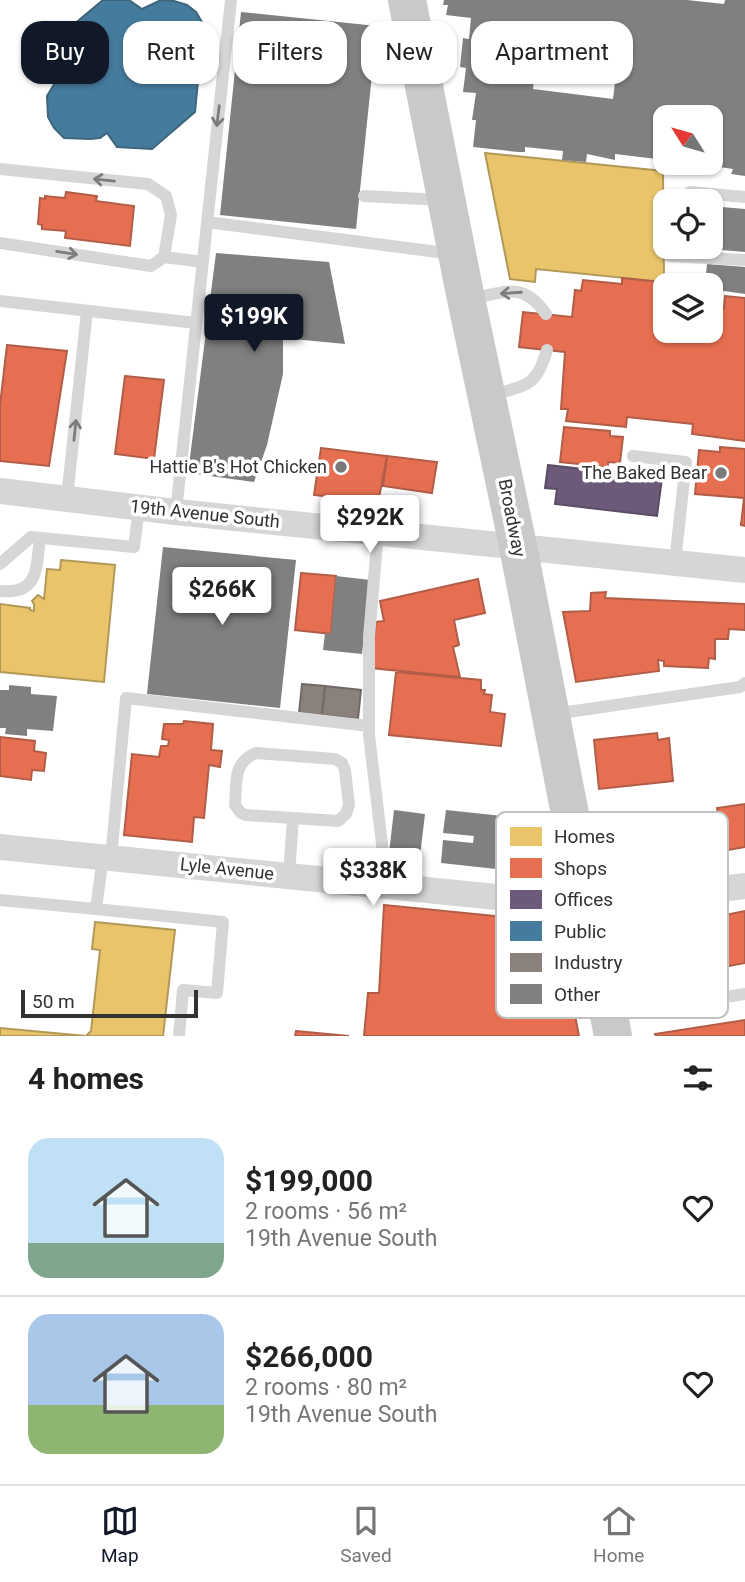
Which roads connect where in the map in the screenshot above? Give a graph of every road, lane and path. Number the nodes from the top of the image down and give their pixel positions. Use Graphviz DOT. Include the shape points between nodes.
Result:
graph roads {
  1 [pos="231,0"];
  2 [pos="407,0"];
  3 [pos="0,169"];
  4 [pos="723,195"];
  5 [pos="364,196"];
  6 [pos="745,197"];
  7 [pos="446,200"];
  8 [pos="207,222"];
  9 [pos="0,243"];
  10 [pos="457,254"];
  11 [pos="164,257"];
  12 [pos="723,259"];
  13 [pos="745,260"];
  14 [pos="203,262"];
  15 [pos="466,300"];
  16 [pos="0,301"];
  17 [pos="87,311"];
  18 [pos="546,314"];
  19 [pos="196,323"];
  20 [pos="547,350"];
  21 [pos="487,396"];
  22 [pos="633,456"];
  23 [pos="0,491"];
  24 [pos="67,498"];
  25 [pos="139,508"];
  26 [pos="176,512"];
  27 [pos="378,532"];
  28 [pos="40,538"];
  29 [pos="518,546"];
  30 [pos="675,562"];
  31 [pos="0,564"];
  32 [pos="745,570"];
  33 [pos="0,591"];
  34 [pos="745,683"];
  35 [pos="550,715"];
  36 [pos="369,726"];
  37 [pos="568,812"];
  38 [pos="293,818"];
  39 [pos="0,847"];
  40 [pos="107,857"];
  41 [pos="289,875"];
  42 [pos="387,886"];
  43 [pos="496,897"];
  44 [pos="0,900"];
  45 [pos="96,909"];
  46 [pos="636,1018"];
  47 [pos="611,1026"];
  48 [pos="178,1036"];
  1 -- 8 [label="lane, one-way"];
  2 -- 7 [label="main road, Broadway"];
  11 -- 3 [label="lane, one-way" via="171,215 166,196 148,184"];
  4 -- 6 [label="lane"];
  5 -- 7 [label="lane"];
  7 -- 10 [label="main road, Broadway"];
  8 -- 10 [label="lane"];
  8 -- 14 [label="lane"];
  9 -- 11 [label="lane, one-way" via="151,266"];
  10 -- 15 [label="main road, Broadway"];
  11 -- 14 [label="lane"];
  12 -- 13 [label="lane"];
  14 -- 19 [label="lane"];
  18 -- 15 [label="lane, one-way" via="535,298 519,291"];
  15 -- 21 [label="main road, Broadway"];
  16 -- 17 [label="lane"];
  17 -- 19 [label="lane"];
  24 -- 17 [label="lane, one-way"];
  19 -- 26 [label="lane"];
  20 -- 21 [label="lane" via="541,371 530,384"];
  21 -- 29 [label="main road, Broadway"];
  22 -- 30 [label="lane" via="686,462"];
  23 -- 24 [label="street, 19th Avenue South"];
  24 -- 25 [label="street, 19th Avenue South"];
  25 -- 26 [label="street, 19th Avenue South"];
  25 -- 28 [label="lane" via="134,547"];
  26 -- 27 [label="street, 19th Avenue South"];
  27 -- 29 [label="street, 19th Avenue South"];
  27 -- 36 [label="lane" via="369,637"];
  28 -- 31 [label="lane" via="31,537"];
  28 -- 33 [label="lane" via="31,582 17,591"];
  29 -- 30 [label="street, 19th Avenue South"];
  29 -- 35 [label="main road, Broadway"];
  30 -- 32 [label="street, 19th Avenue South"];
  34 -- 35 [label="lane"];
  35 -- 37 [label="main road, Broadway"];
  36 -- 40 [label="lane" via="126,698"];
  36 -- 42 [label="lane"];
  38 -- 38 [label="lane" via="241,813 235,805 238,769 246,757 256,753 342,763 349,805 346,814 338,821"];
  38 -- 41 [label="lane"];
  39 -- 40 [label="street, Lyle Avenue"];
  40 -- 41 [label="street, Lyle Avenue"];
  40 -- 45 [label="lane"];
  41 -- 42 [label="street, Lyle Avenue"];
  42 -- 43 [label="street, Lyle Avenue"];
  44 -- 45 [label="lane"];
  45 -- 48 [label="lane" via="223,922 217,993 183,990"];
  46 -- 47 [label="lane"];
}
